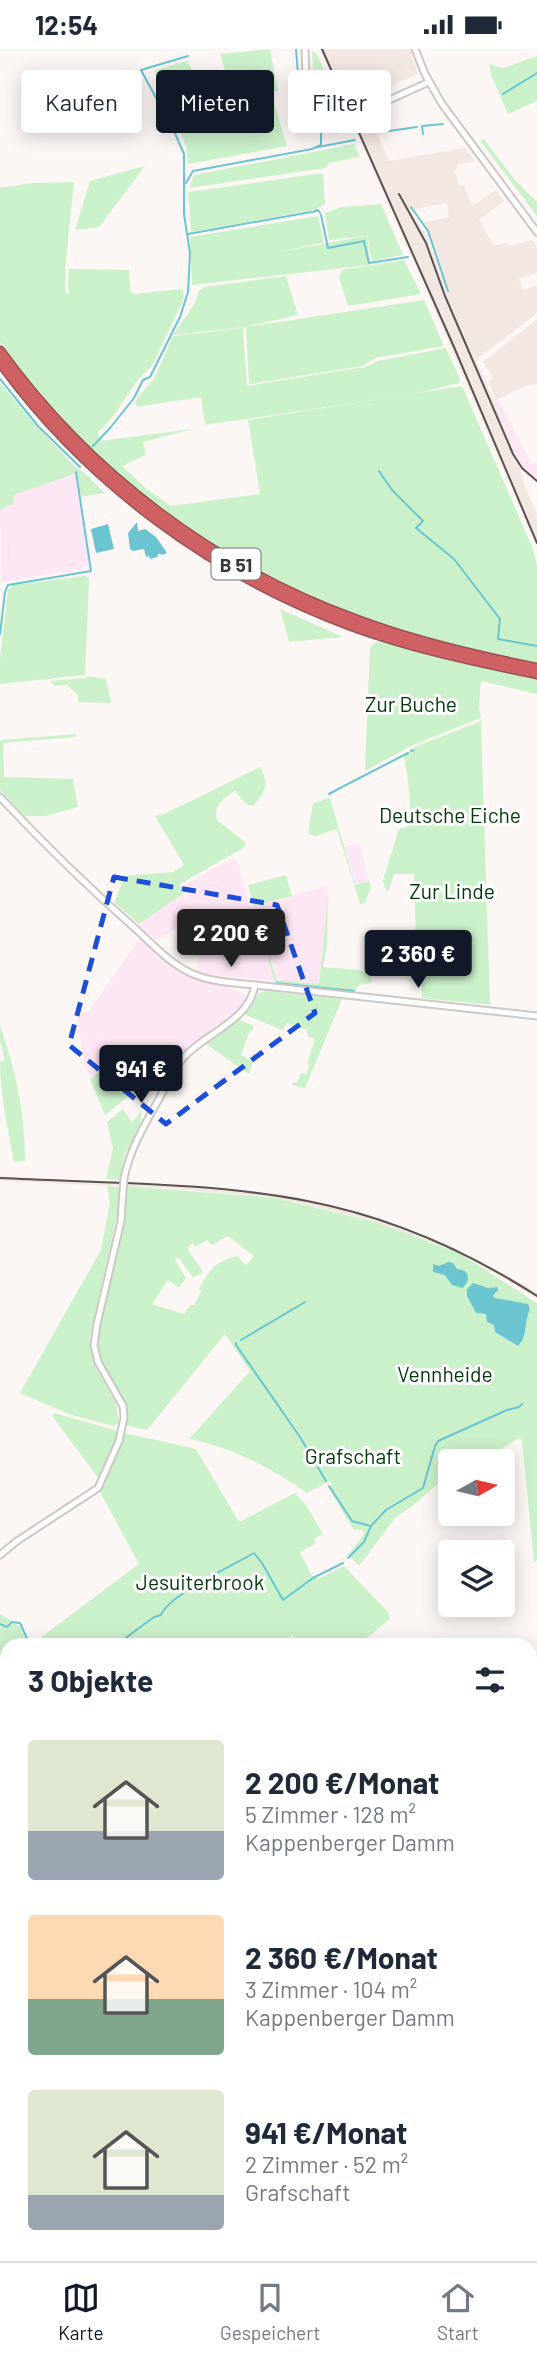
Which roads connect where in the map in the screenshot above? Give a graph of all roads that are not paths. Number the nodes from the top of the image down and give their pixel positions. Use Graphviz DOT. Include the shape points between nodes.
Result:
graph roads {
  1 [pos="305,49"];
  2 [pos="415,49"];
  3 [pos="306,70"];
  4 [pos="429,82"];
  5 [pos="391,99"];
  6 [pos="537,232"];
  7 [pos="0,351"];
  8 [pos="0,362"];
  9 [pos="537,668"];
  10 [pos="537,674"];
  11 [pos="0,797"];
  12 [pos="256,985"];
  13 [pos="537,1016"];
  14 [pos="0,1555"];
  1 -- 3 [label="main road"];
  2 -- 4 [label="main road"];
  4 -- 5 [label="main road"];
  4 -- 6 [label="main road"];
  7 -- 9 [label="highway, B 51" via="56,420 100,464 167,519 236,564 358,621"];
  8 -- 10 [label="highway, B 51" via="50,422 110,481 163,524 230,568 352,626"];
  11 -- 12 [label="main road" via="67,868 172,961 202,977"];
  12 -- 13 [label="main road"];
  12 -- 14 [label="main road, bridge" via="246,1007 177,1065 134,1145 94,1345 98,1362 123,1406 124,1419 98,1488"];
}
